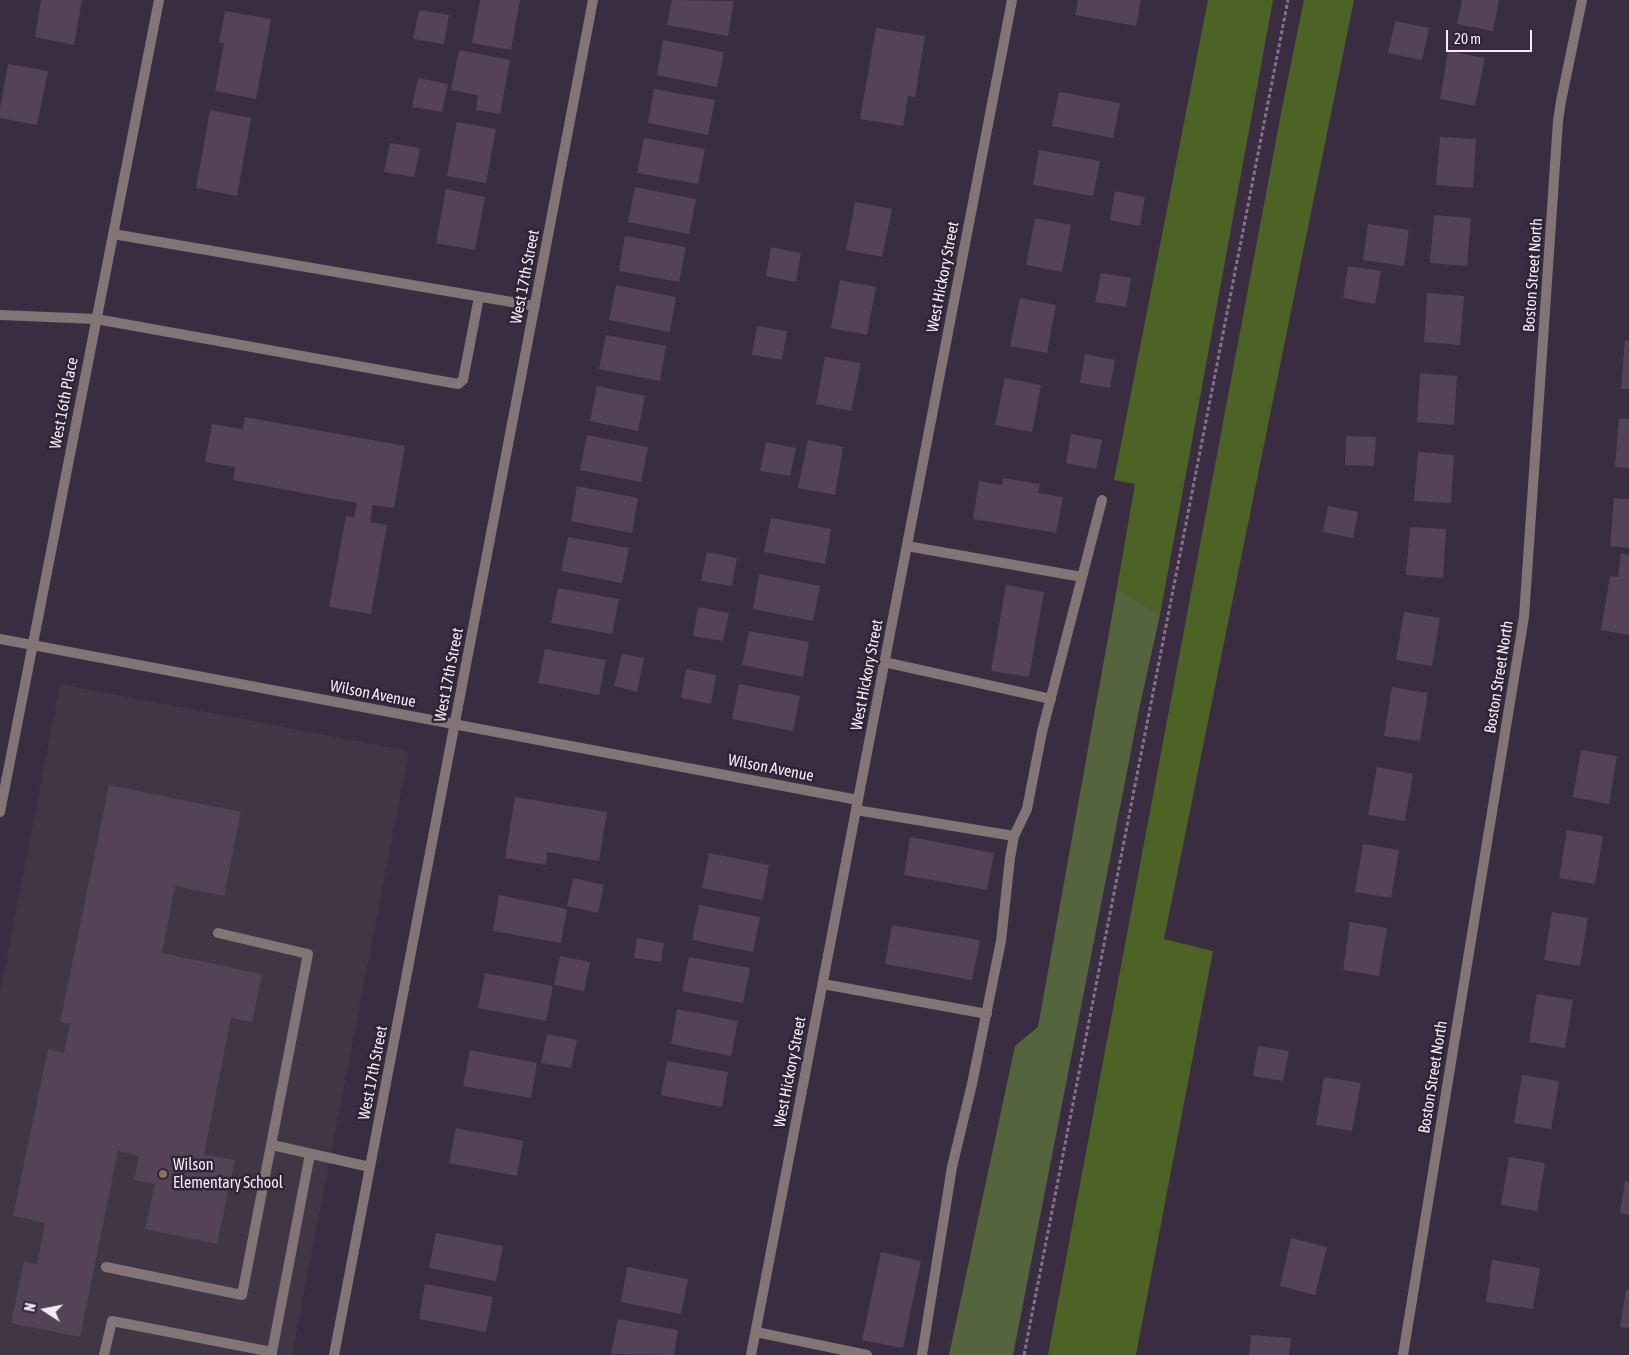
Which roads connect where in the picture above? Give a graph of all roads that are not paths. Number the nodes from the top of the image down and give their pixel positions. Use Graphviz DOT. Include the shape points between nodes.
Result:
graph roads {
  1 [pos="159,0"];
  2 [pos="593,0"];
  3 [pos="1012,0"];
  4 [pos="1582,0"];
  5 [pos="113,234"];
  6 [pos="479,297"];
  7 [pos="535,306"];
  8 [pos="0,316"];
  9 [pos="96,319"];
  10 [pos="1102,500"];
  11 [pos="907,546"];
  12 [pos="1082,577"];
  13 [pos="0,639"];
  14 [pos="32,645"];
  15 [pos="884,662"];
  16 [pos="1051,699"];
  17 [pos="455,724"];
  18 [pos="857,805"];
  19 [pos="0,812"];
  20 [pos="1014,836"];
  21 [pos="218,933"];
  22 [pos="823,984"];
  23 [pos="987,1014"];
  24 [pos="272,1146"];
  25 [pos="310,1154"];
  26 [pos="370,1167"];
  27 [pos="106,1267"];
  28 [pos="756,1332"];
  29 [pos="272,1354"];
  30 [pos="104,1355"];
  31 [pos="334,1355"];
  32 [pos="751,1355"];
  33 [pos="867,1355"];
  34 [pos="922,1355"];
  35 [pos="1403,1355"];
  1 -- 5 [label="street, West 16th Place"];
  2 -- 7 [label="street, West 17th Street"];
  3 -- 11 [label="street, West Hickory Street"];
  4 -- 35 [label="street, Boston Street North" via="1558,121 1524,617"];
  5 -- 6 [label="street"];
  5 -- 9 [label="street, West 16th Place"];
  6 -- 7 [label="street"];
  6 -- 9 [label="street" via="463,380 458,384"];
  7 -- 17 [label="street, West 17th Street"];
  8 -- 9 [label="street"];
  9 -- 14 [label="street, West 16th Place"];
  10 -- 12 [label="street"];
  11 -- 12 [label="street"];
  11 -- 15 [label="street, West Hickory Street"];
  12 -- 16 [label="street"];
  13 -- 14 [label="street, Wilson Avenue"];
  14 -- 17 [label="street, Wilson Avenue"];
  14 -- 19 [label="street, West 16th Place"];
  15 -- 16 [label="street"];
  15 -- 18 [label="street, West Hickory Street"];
  16 -- 20 [label="street" via="1027,808"];
  17 -- 18 [label="street, Wilson Avenue"];
  17 -- 26 [label="street, West 17th Street"];
  18 -- 20 [label="street, Wilson Avenue"];
  18 -- 22 [label="street, West Hickory Street"];
  20 -- 23 [label="street" via="1001,941"];
  21 -- 24 [label="street" via="308,954"];
  22 -- 23 [label="street"];
  22 -- 28 [label="street, West Hickory Street"];
  23 -- 34 [label="street" via="952,1167"];
  24 -- 25 [label="street"];
  24 -- 27 [label="street" via="242,1294"];
  25 -- 26 [label="street"];
  25 -- 29 [label="street"];
  26 -- 31 [label="street, West 17th Street"];
  28 -- 32 [label="street, West Hickory Street"];
  28 -- 33 [label="street"];
  29 -- 30 [label="street" via="112,1321"];
}
